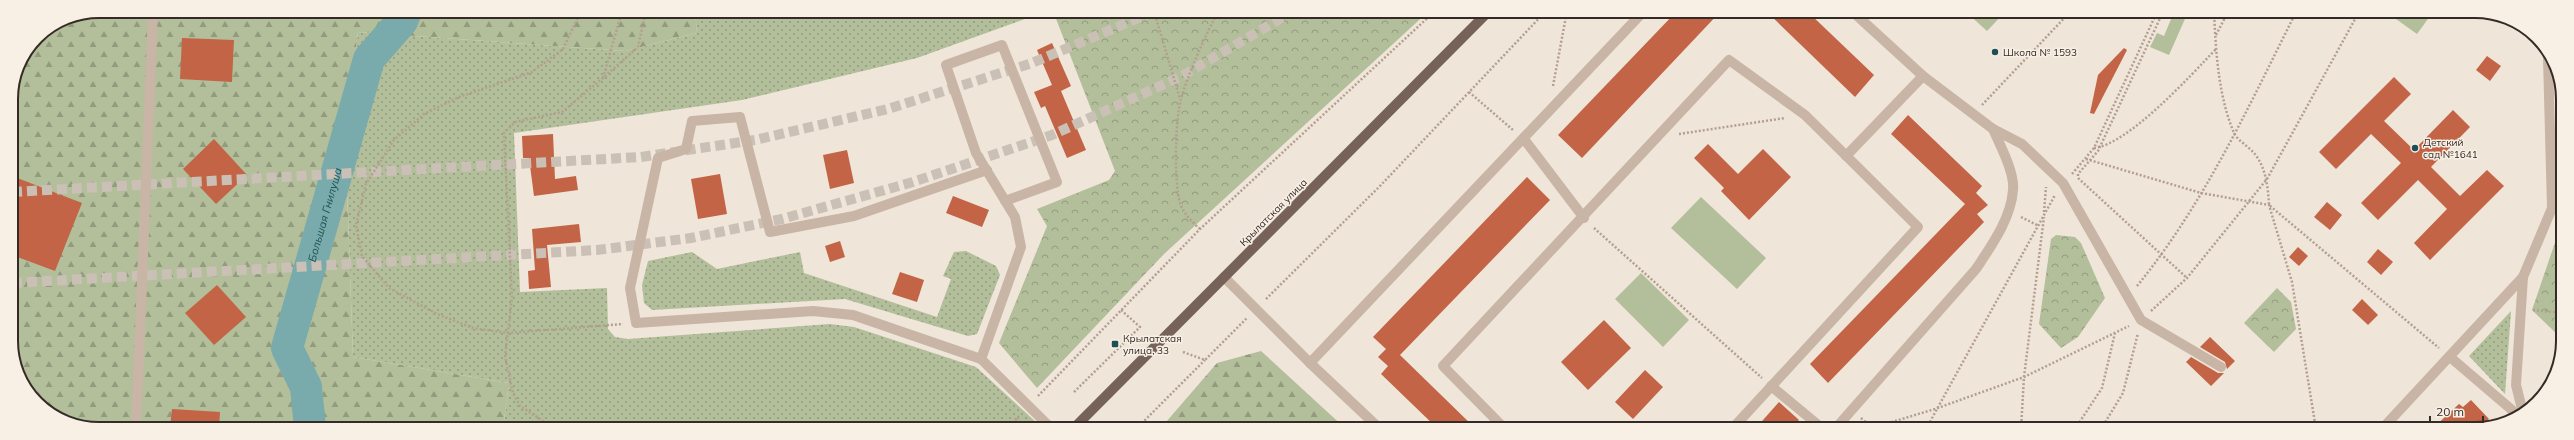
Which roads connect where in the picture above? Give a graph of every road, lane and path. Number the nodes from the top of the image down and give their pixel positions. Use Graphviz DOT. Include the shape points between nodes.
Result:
graph roads {
  1 [pos="153,18"];
  2 [pos="578,18"];
  3 [pos="620,18"];
  4 [pos="644,18"];
  5 [pos="1156,18"];
  6 [pos="1216,18"];
  7 [pos="1427,18"];
  8 [pos="1483,18"];
  9 [pos="1540,18"];
  10 [pos="1565,18"];
  11 [pos="1637,18"];
  12 [pos="1860,18"];
  13 [pos="2064,18"];
  14 [pos="2155,18"];
  15 [pos="2160,18"];
  16 [pos="2214,18"];
  17 [pos="2225,18"];
  18 [pos="2293,18"];
  19 [pos="2356,18"];
  20 [pos="2215,36"];
  21 [pos="2216,49"];
  22 [pos="2548,64"];
  23 [pos="1924,76"];
  24 [pos="603,78"];
  25 [pos="1553,87"];
  26 [pos="1469,92"];
  27 [pos="1181,99"];
  28 [pos="1805,115"];
  29 [pos="1974,115"];
  30 [pos="1993,129"];
  31 [pos="2235,135"];
  32 [pos="1656,137"];
  33 [pos="1524,139"];
  34 [pos="2094,148"];
  35 [pos="2100,148"];
  36 [pos="1846,156"];
  37 [pos="2086,159"];
  38 [pos="2091,160"];
  39 [pos="2048,168"];
  40 [pos="987,170"];
  41 [pos="2267,179"];
  42 [pos="2063,183"];
  43 [pos="2200,193"];
  44 [pos="1005,201"];
  45 [pos="2251,201"];
  46 [pos="2269,205"];
  47 [pos="2008,210"];
  48 [pos="2044,212"];
  49 [pos="1584,218"];
  50 [pos="2038,226"];
  51 [pos="1200,229"];
  52 [pos="2162,255"];
  53 [pos="1224,277"];
  54 [pos="2523,277"];
  55 [pos="2187,278"];
  56 [pos="2128,297"];
  57 [pos="1256,309"];
  58 [pos="1121,310"];
  59 [pos="2521,310"];
  60 [pos="2556,313"];
  61 [pos="2141,320"];
  62 [pos="636,323"];
  63 [pos="508,333"];
  64 [pos="1183,352"];
  65 [pos="2450,357"];
  66 [pos="982,359"];
  67 [pos="1205,360"];
  68 [pos="1310,363"];
  69 [pos="2221,367"];
  70 [pos="2024,377"];
  71 [pos="1771,386"];
  72 [pos="1074,392"];
  73 [pos="1029,406"];
  74 [pos="2521,407"];
  75 [pos="1935,409"];
  76 [pos="2514,412"];
  77 [pos="136,422"];
  78 [pos="545,422"];
  79 [pos="1013,422"];
  80 [pos="1046,422"];
  81 [pos="1079,422"];
  82 [pos="1143,422"];
  83 [pos="1373,422"];
  84 [pos="1499,422"];
  85 [pos="1738,422"];
  86 [pos="1815,422"];
  87 [pos="1841,422"];
  88 [pos="1892,422"];
  89 [pos="1929,422"];
  90 [pos="2021,422"];
  91 [pos="2080,422"];
  92 [pos="2105,422"];
  93 [pos="2315,422"];
  94 [pos="2389,422"];
  1 -- 77 [label="street"];
  2 -- 63 [label="path" via="563,49 532,72 459,97 424,114 394,140 366,184 356,225 362,256 389,288 437,314 474,328"];
  3 -- 24 [label="path"];
  4 -- 24 [label="path" via="638,48"];
  5 -- 27 [label="path"];
  6 -- 27 [label="path"];
  7 -- 51 [label="path"];
  8 -- 53 [label="main road, Крылатская улица"];
  9 -- 26 [label="path"];
  10 -- 25 [label="path"];
  11 -- 33 [label="street"];
  12 -- 23 [label="street"];
  13 -- 29 [label="path"];
  14 -- 34 [label="path"];
  15 -- 35 [label="path"];
  16 -- 20 [label="path"];
  17 -- 20 [label="path"];
  18 -- 31 [label="path"];
  19 -- 41 [label="path"];
  20 -- 21 [label="path"];
  21 -- 31 [label="path" via="2224,105"];
  21 -- 35 [label="path" via="2147,116 2114,141"];
  22 -- 54 [label="street" via="2552,208"];
  23 -- 29 [label="street"];
  23 -- 36 [label="street"];
  24 -- 63 [label="path" via="562,112 515,122 504,133 512,298"];
  26 -- 33 [label="path"];
  26 -- 57 [label="path" via="1380,186"];
  27 -- 51 [label="path" via="1175,168 1177,187 1180,204"];
  28 -- 32 [label="path"];
  28 -- 32 [label="street" via="1729,60"];
  28 -- 36 [label="street"];
  29 -- 30 [label="street"];
  30 -- 39 [label="street" via="2022,144"];
  30 -- 47 [label="street" via="2006,158 2014,189"];
  31 -- 41 [label="path" via="2254,154"];
  31 -- 43 [label="path"];
  32 -- 49 [label="street"];
  33 -- 49 [label="street"];
  33 -- 68 [label="street"];
  34 -- 35 [label="path"];
  34 -- 37 [label="path"];
  35 -- 38 [label="path"];
  36 -- 71 [label="street" via="1918,227"];
  37 -- 38 [label="path"];
  37 -- 42 [label="path"];
  38 -- 43 [label="path"];
  38 -- 52 [label="path" via="2078,174 2078,178"];
  39 -- 42 [label="street"];
  39 -- 48 [label="path"];
  40 -- 44 [label="street"];
  40 -- 44 [label="street" via="976,154 946,65 1002,45 1057,182"];
  40 -- 62 [label="street" via="854,216 770,232 740,117 692,122 686,149 658,158 630,288"];
  41 -- 45 [label="path"];
  41 -- 46 [label="path"];
  42 -- 48 [label="path"];
  42 -- 56 [label="street"];
  43 -- 45 [label="path"];
  43 -- 52 [label="path"];
  44 -- 66 [label="street" via="1015,217 1021,248"];
  45 -- 46 [label="path"];
  45 -- 55 [label="path"];
  46 -- 65 [label="path"];
  46 -- 93 [label="path" via="2292,282"];
  47 -- 50 [label="path"];
  47 -- 87 [label="street" via="1994,243 1976,269"];
  48 -- 50 [label="path"];
  48 -- 70 [label="path"];
  49 -- 71 [label="path"];
  49 -- 84 [label="street" via="1443,366"];
  50 -- 75 [label="path"];
  51 -- 58 [label="path"];
  52 -- 55 [label="path"];
  52 -- 56 [label="path"];
  53 -- 57 [label="street"];
  53 -- 81 [label="main road, Крылатская улица"];
  54 -- 59 [label="street"];
  54 -- 65 [label="street"];
  55 -- 61 [label="path"];
  56 -- 61 [label="street"];
  57 -- 67 [label="path"];
  57 -- 68 [label="street"];
  58 -- 72 [label="path" via="1140,327"];
  58 -- 73 [label="path"];
  59 -- 60 [label="path"];
  59 -- 74 [label="street" via="2516,385"];
  61 -- 69 [label="street"];
  61 -- 92 [label="path" via="2123,393"];
  62 -- 63 [label="path"];
  62 -- 66 [label="street" via="813,311 852,315"];
  63 -- 78 [label="path" via="505,356 513,393 520,406"];
  64 -- 67 [label="path"];
  65 -- 76 [label="street"];
  65 -- 94 [label="street"];
  66 -- 73 [label="street"];
  67 -- 82 [label="path"];
  68 -- 83 [label="street"];
  70 -- 75 [label="path"];
  70 -- 90 [label="path"];
  70 -- 91 [label="path" via="2115,333 2102,388"];
  71 -- 85 [label="street"];
  71 -- 86 [label="street"];
  73 -- 79 [label="path"];
  73 -- 80 [label="street"];
  75 -- 88 [label="path"];
  75 -- 89 [label="path"];
}
